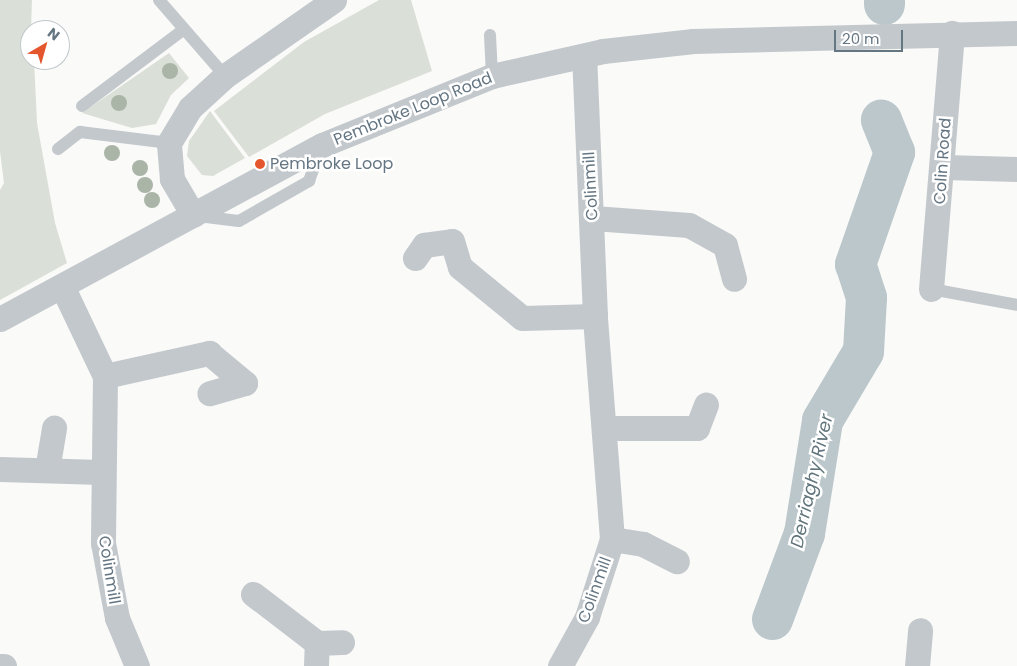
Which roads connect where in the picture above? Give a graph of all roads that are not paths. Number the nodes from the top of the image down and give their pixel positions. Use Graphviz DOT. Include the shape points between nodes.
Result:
graph roads {
  1 [pos="159,0"];
  2 [pos="334,0"];
  3 [pos="183,30"];
  4 [pos="952,33"];
  5 [pos="1017,33"];
  6 [pos="490,35"];
  7 [pos="584,56"];
  8 [pos="226,76"];
  9 [pos="492,76"];
  10 [pos="82,106"];
  11 [pos="168,143"];
  12 [pos="58,149"];
  13 [pos="944,167"];
  14 [pos="1017,169"];
  15 [pos="193,215"];
  16 [pos="593,218"];
  17 [pos="414,258"];
  18 [pos="734,279"];
  19 [pos="62,286"];
  20 [pos="931,289"];
  21 [pos="1017,305"];
  22 [pos="595,316"];
  23 [pos="0,319"];
  24 [pos="105,376"];
  25 [pos="209,393"];
  26 [pos="706,405"];
  27 [pos="54,428"];
  28 [pos="606,428"];
  29 [pos="0,469"];
  30 [pos="47,470"];
  31 [pos="101,472"];
  32 [pos="612,539"];
  33 [pos="677,560"];
  34 [pos="253,594"];
  35 [pos="920,630"];
  36 [pos="342,642"];
  37 [pos="316,654"];
  38 [pos="0,666"];
  39 [pos="4,666"];
  40 [pos="136,666"];
  41 [pos="560,666"];
  42 [pos="918,666"];
  1 -- 3 [label="lane"];
  2 -- 8 [label="street"];
  3 -- 8 [label="lane"];
  3 -- 10 [label="lane"];
  4 -- 5 [label="street, Pembroke Loop Road"];
  4 -- 7 [label="street, Pembroke Loop Road" via="693,41"];
  4 -- 13 [label="street, Colin Road"];
  6 -- 9 [label="lane"];
  7 -- 9 [label="street, Pembroke Loop Road"];
  7 -- 16 [label="street, Colinmill"];
  8 -- 11 [label="street" via="190,108"];
  9 -- 15 [label="street, Pembroke Loop Road" via="322,145"];
  11 -- 12 [label="lane" via="80,132"];
  11 -- 15 [label="street" via="172,179"];
  13 -- 14 [label="street"];
  13 -- 20 [label="street, Colin Road"];
  15 -- 19 [label="street, Pembroke Loop Road"];
  16 -- 18 [label="street" via="689,225 725,245"];
  16 -- 22 [label="street, Colinmill"];
  17 -- 22 [label="street" via="424,246 452,241 460,267 522,318"];
  19 -- 23 [label="street, Pembroke Loop Road"];
  19 -- 24 [label="street, Colinmill"];
  20 -- 21 [label="lane"];
  22 -- 28 [label="street, Colinmill"];
  24 -- 25 [label="street" via="209,353 245,383"];
  24 -- 31 [label="street, Colinmill"];
  26 -- 28 [label="street" via="697,428"];
  27 -- 30 [label="street"];
  28 -- 32 [label="street, Colinmill"];
  29 -- 30 [label="street"];
  30 -- 31 [label="street"];
  31 -- 40 [label="street, Colinmill" via="103,543 118,618"];
  32 -- 33 [label="street, Colinmill" via="643,544"];
  32 -- 41 [label="street, Colinmill" via="587,617"];
  34 -- 37 [label="street"];
  35 -- 42 [label="street"];
  36 -- 37 [label="street"];
  38 -- 39 [label="street"];
}
